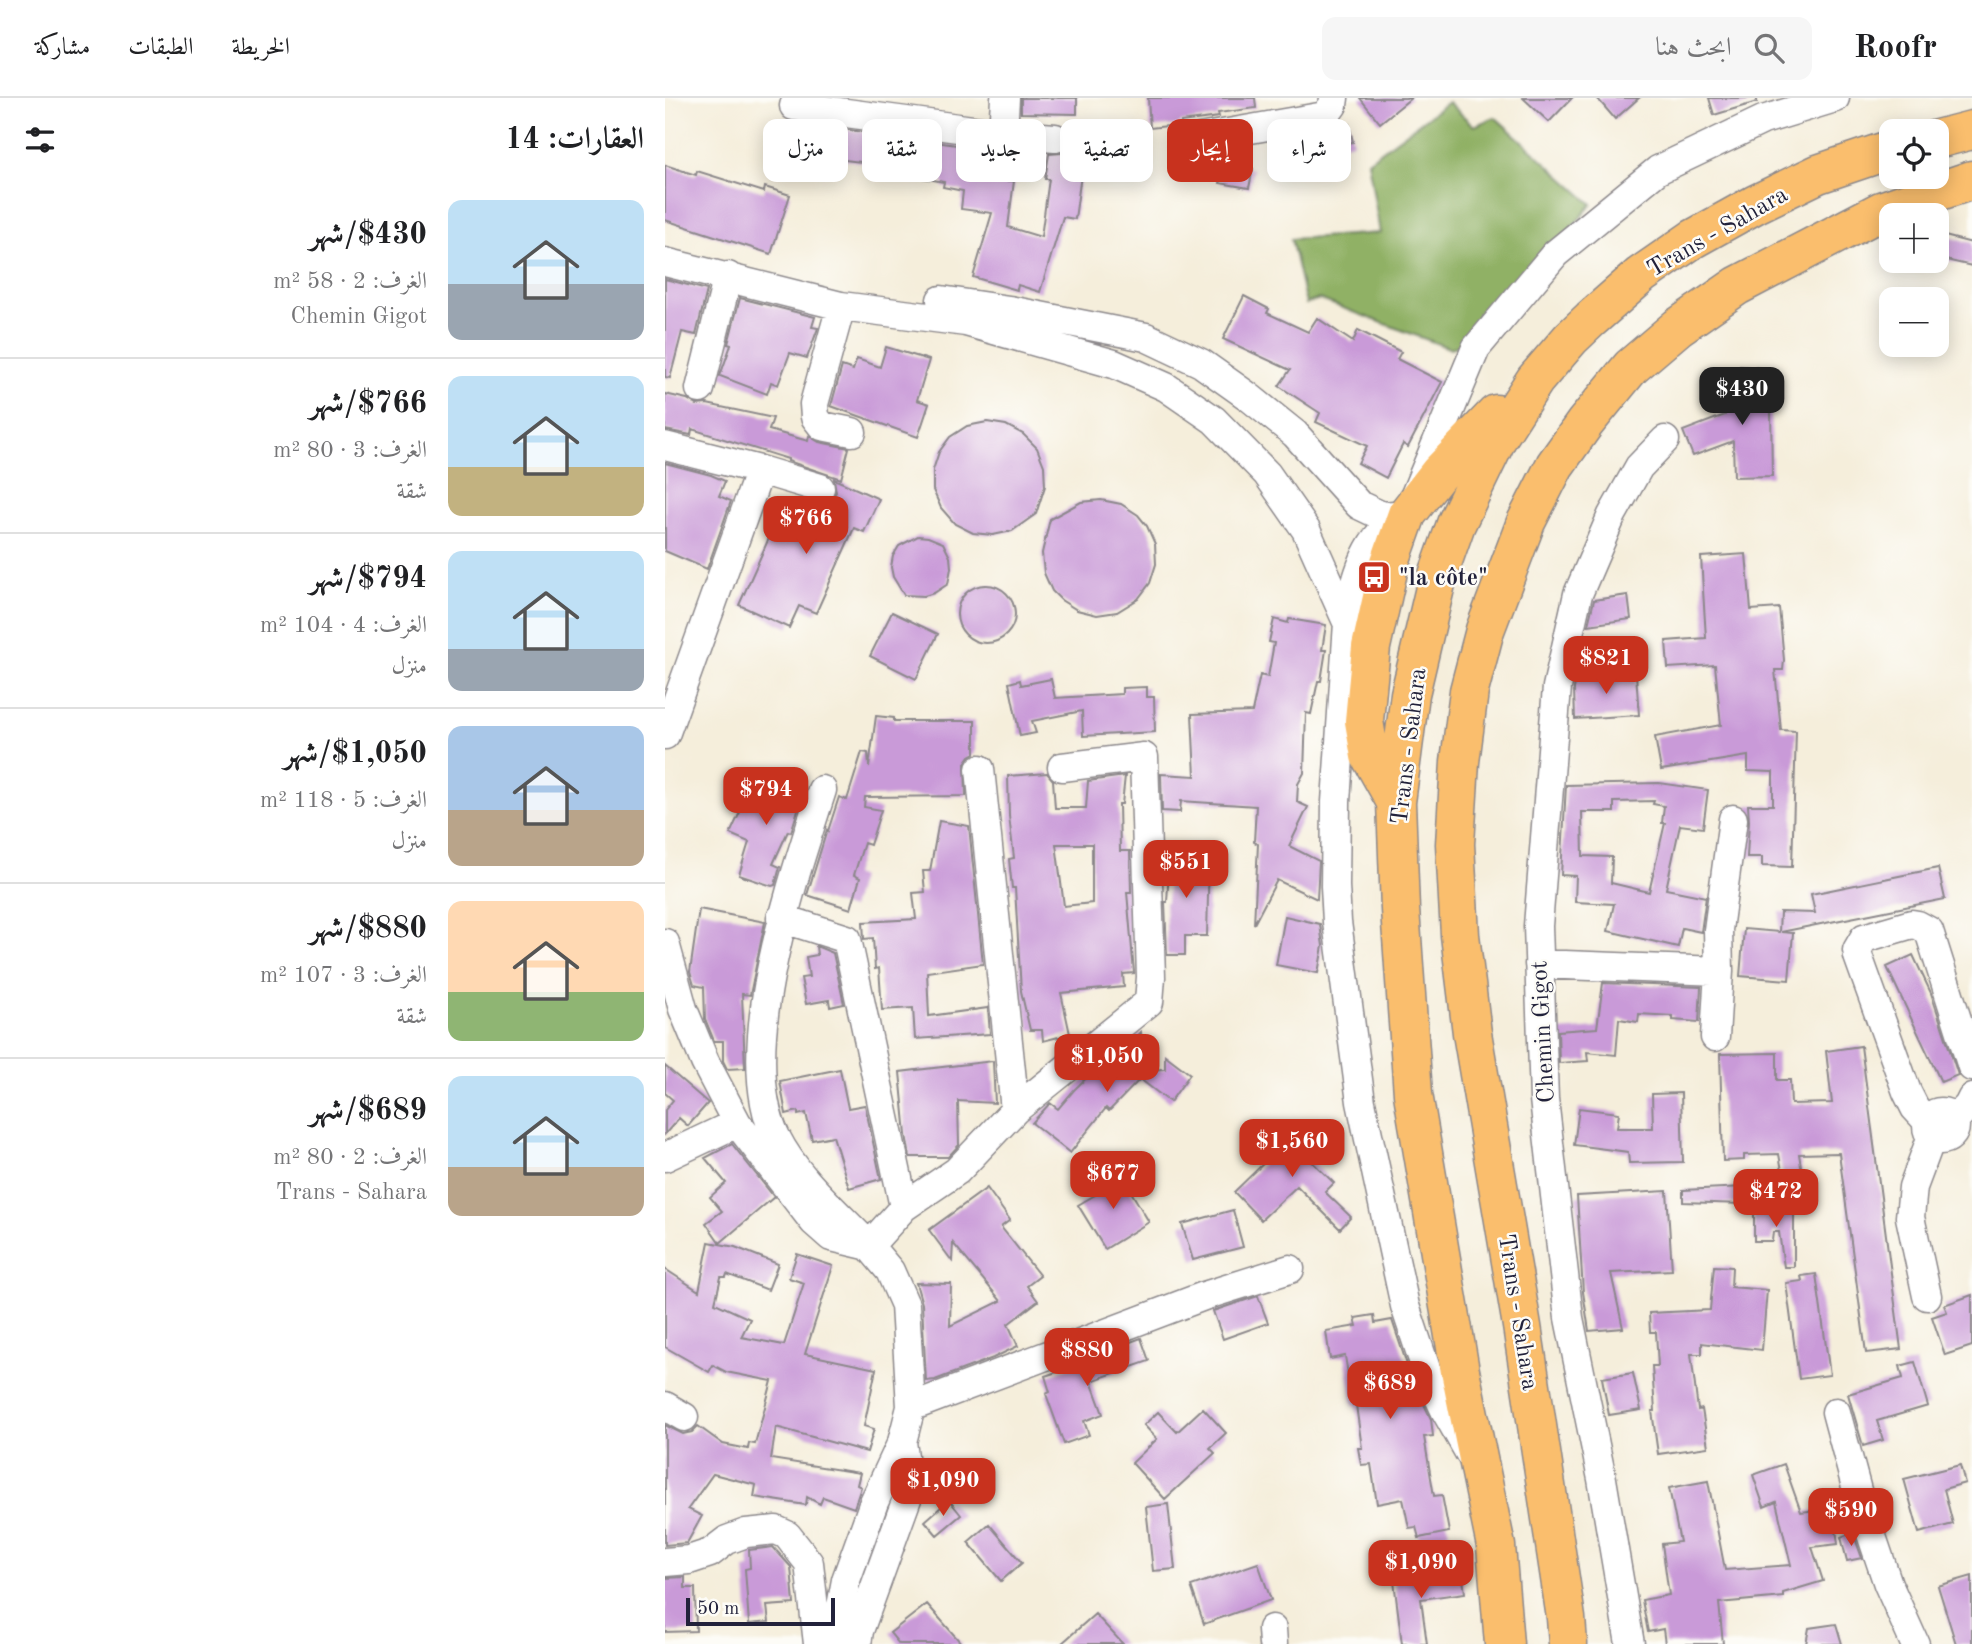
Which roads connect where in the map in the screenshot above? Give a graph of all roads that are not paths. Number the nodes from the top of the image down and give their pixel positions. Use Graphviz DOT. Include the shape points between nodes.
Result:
graph roads {
  1 [pos="1005,98"];
  2 [pos="1334,98"];
  3 [pos="1835,98"];
  4 [pos="794,106"];
  5 [pos="1004,119"];
  6 [pos="956,128"];
  7 [pos="1253,129"];
  8 [pos="1972,130"];
  9 [pos="1949,136"];
  10 [pos="1046,137"];
  11 [pos="1055,138"];
  12 [pos="1879,153"];
  13 [pos="1972,180"];
  14 [pos="665,247"];
  15 [pos="665,262"];
  16 [pos="728,276"];
  17 [pos="841,306"];
  18 [pos="1571,338"];
  19 [pos="700,388"];
  20 [pos="852,432"];
  21 [pos="1665,440"];
  22 [pos="665,446"];
  23 [pos="760,470"];
  24 [pos="820,488"];
  25 [pos="1406,514"];
  26 [pos="1336,596"];
  27 [pos="1348,624"];
  28 [pos="1351,689"];
  29 [pos="668,720"];
  30 [pos="1062,767"];
  31 [pos="980,769"];
  32 [pos="822,790"];
  33 [pos="1396,802"];
  34 [pos="1733,819"];
  35 [pos="781,918"];
  36 [pos="665,943"];
  37 [pos="1539,964"];
  38 [pos="1719,971"];
  39 [pos="1715,1037"];
  40 [pos="1972,1067"];
  41 [pos="1972,1098"];
  42 [pos="1014,1110"];
  43 [pos="737,1123"];
  44 [pos="1948,1132"];
  45 [pos="665,1157"];
  46 [pos="904,1207"];
  47 [pos="869,1246"];
  48 [pos="1290,1269"];
  49 [pos="1927,1296"];
  50 [pos="911,1407"];
  51 [pos="1836,1412"];
  52 [pos="902,1442"];
  53 [pos="1479,1470"];
  54 [pos="665,1562"];
  55 [pos="818,1644"];
  56 [pos="834,1644"];
  57 [pos="857,1644"];
  58 [pos="1504,1644"];
  59 [pos="1568,1644"];
  60 [pos="1630,1644"];
  61 [pos="1915,1644"];
  1 -- 5 [label="street"];
  2 -- 7 [label="street" via="1325,116"];
  3 -- 25 [label="street" via="1763,120 1658,170 1555,254 1476,348"];
  4 -- 6 [label="street"];
  8 -- 9 [label="highway"];
  10 -- 11 [label="street"];
  12 -- 18 [label="highway, Trans - Sahara" via="1818,174 1693,239 1641,275"];
  13 -- 59 [label="highway, Trans - Sahara" via="1881,211 1737,286 1631,367 1555,465 1526,522 1485,630 1469,691 1460,762 1455,844 1460,935"];
  14 -- 25 [label="street" via="826,288 951,301 1146,337 1201,363 1249,397 1295,434 1359,505 1383,516"];
  15 -- 16 [label="street"];
  16 -- 17 [label="street"];
  16 -- 19 [label="street"];
  17 -- 20 [label="street" via="814,404 815,417 822,426"];
  17 -- 26 [label="street" via="966,322 1114,364 1166,387 1215,420 1267,474 1306,530"];
  18 -- 25 [label="highway" via="1439,473"];
  18 -- 33 [label="highway, Trans - Sahara" via="1535,380 1497,439 1456,524 1410,694"];
  21 -- 37 [label="street, Chemin Gigot" via="1639,467 1612,515 1578,594 1557,687"];
  22 -- 23 [label="street"];
  23 -- 24 [label="street"];
  23 -- 29 [label="street"];
  25 -- 27 [label="street" via="1374,539 1356,583"];
  25 -- 28 [label="highway" via="1371,647"];
  26 -- 27 [label="street"];
  26 -- 28 [label="street" via="1337,667"];
  27 -- 28 [label="street"];
  27 -- 53 [label="street" via="1335,886 1361,1102 1405,1306 1431,1381"];
  28 -- 33 [label="highway" via="1364,721 1370,756"];
  30 -- 42 [label="street" via="1144,757 1149,1002"];
  31 -- 42 [label="street"];
  32 -- 35 [label="street"];
  33 -- 53 [label="highway, Trans - Sahara" via="1413,1094"];
  34 -- 38 [label="street" via="1718,930"];
  35 -- 46 [label="street" via="847,939"];
  35 -- 47 [label="street" via="762,1028 762,1091 775,1135 794,1166"];
  36 -- 43 [label="street" via="683,1009"];
  37 -- 38 [label="street"];
  37 -- 60 [label="street, Chemin Gigot" via="1544,1099 1569,1318"];
  38 -- 39 [label="street"];
  40 -- 44 [label="street" via="1929,931 1912,924 1864,938 1858,956 1910,1101"];
  41 -- 44 [label="street"];
  42 -- 46 [label="street" via="957,1171"];
  43 -- 45 [label="street"];
  43 -- 47 [label="street" via="814,1222 831,1237"];
  44 -- 49 [label="street" via="1913,1187 1910,1217"];
  46 -- 47 [label="street"];
  47 -- 50 [label="street" via="890,1271 905,1305"];
  48 -- 50 [label="street" via="1203,1296"];
  50 -- 52 [label="street"];
  51 -- 61 [label="street" via="1888,1584"];
  52 -- 56 [label="street" via="873,1502 846,1580"];
  52 -- 57 [label="street" via="909,1493"];
  53 -- 58 [label="highway, Trans - Sahara" via="1496,1546"];
  54 -- 55 [label="street" via="710,1553 746,1533 776,1530 787,1535 809,1563"];
}
